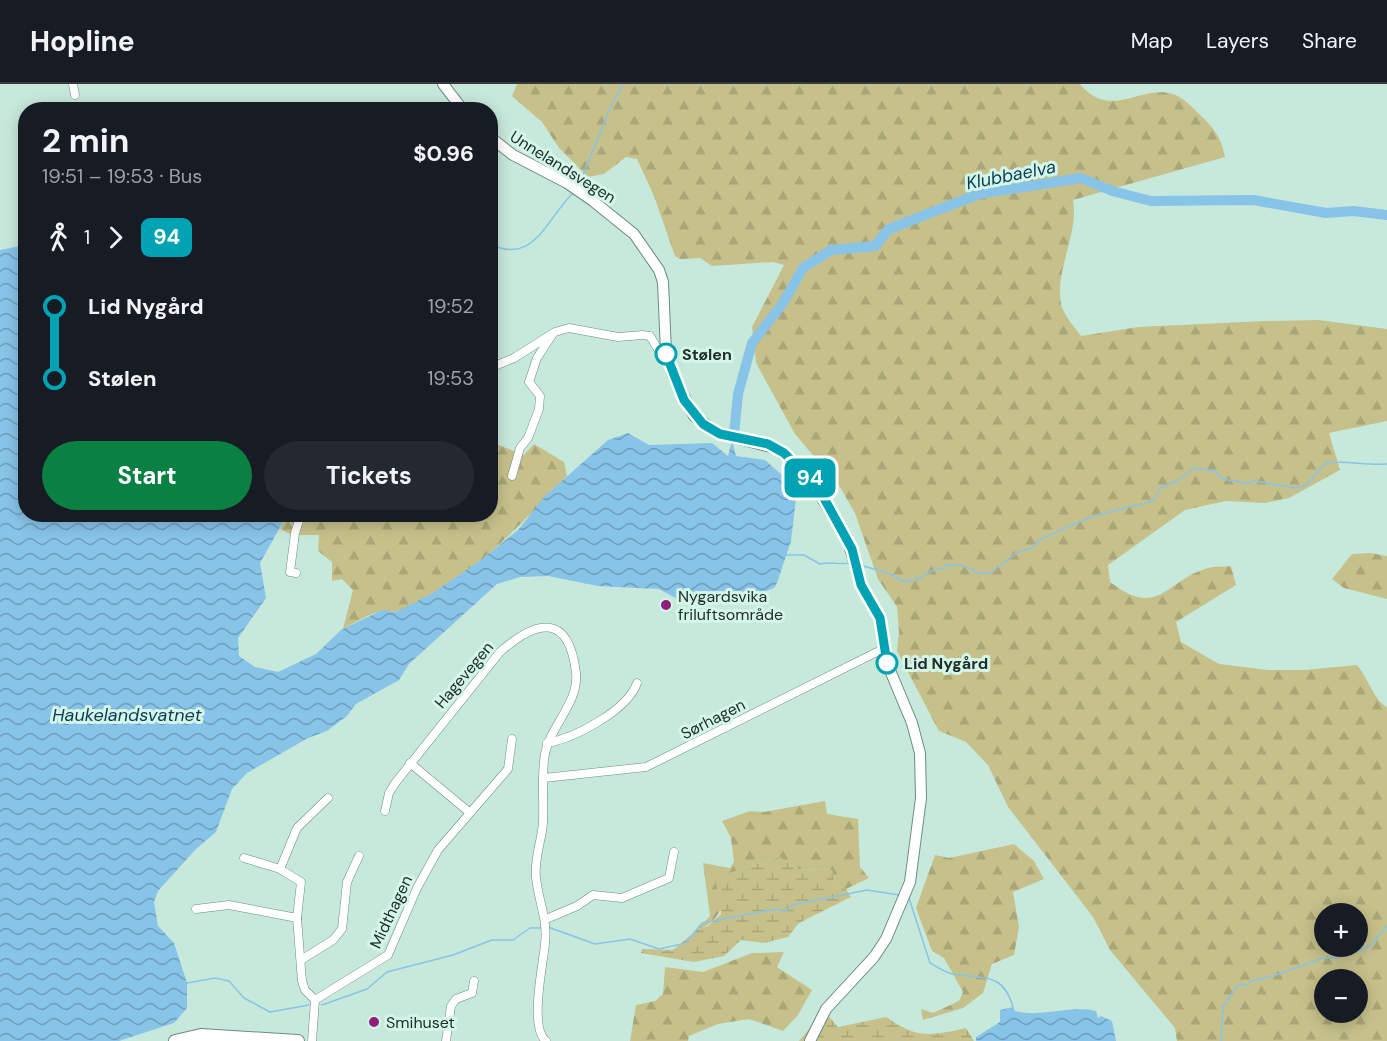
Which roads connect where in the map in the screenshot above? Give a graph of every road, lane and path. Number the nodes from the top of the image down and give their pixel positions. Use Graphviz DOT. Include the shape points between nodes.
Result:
graph roads {
  1 [pos="73,84"];
  2 [pos="443,84"];
  3 [pos="75,95"];
  4 [pos="457,102"];
  5 [pos="498,143"];
  6 [pos="555,332"];
  7 [pos="666,352"];
  8 [pos="498,364"];
  9 [pos="512,476"];
  10 [pos="299,522"];
  11 [pos="296,573"];
  12 [pos="885,648"];
  13 [pos="637,683"];
  14 [pos="512,739"];
  15 [pos="548,743"];
  16 [pos="410,763"];
  17 [pos="544,778"];
  18 [pos="328,798"];
  19 [pos="385,811"];
  20 [pos="469,812"];
  21 [pos="674,852"];
  22 [pos="359,856"];
  23 [pos="244,858"];
  24 [pos="280,869"];
  25 [pos="196,909"];
  26 [pos="297,918"];
  27 [pos="546,924"];
  28 [pos="301,960"];
  29 [pos="474,981"];
  30 [pos="315,1000"];
  31 [pos="175,1041"];
  32 [pos="298,1041"];
  33 [pos="312,1041"];
  34 [pos="446,1041"];
  35 [pos="546,1041"];
  36 [pos="810,1041"];
  1 -- 3 [label="street"];
  2 -- 4 [label="main road"];
  5 -- 7 [label="main road, Unnelandsvegen" via="585,195 634,234 663,282"];
  6 -- 7 [label="street, Unnelandsvegen" via="568,328 618,337 643,334 650,336 659,351"];
  6 -- 8 [label="street"];
  6 -- 9 [label="street" via="537,358 529,382 540,396 539,408"];
  7 -- 12 [label="main road, Unnelandsvegen" via="684,400 703,424 720,434 775,448 794,461 815,486 852,549 861,585 883,626"];
  10 -- 11 [label="street" via="290,558 290,572"];
  12 -- 17 [label="street, Sørhagen" via="646,767"];
  12 -- 36 [label="main road, Unnelandsvegen" via="920,753 921,798 910,882 886,939 832,1001"];
  13 -- 15 [label="street" via="626,701 597,722"];
  14 -- 20 [label="street, Midthagen" via="508,769"];
  15 -- 16 [label="street, Hagevegen" via="576,676 564,636 543,626 522,635 500,652"];
  15 -- 17 [label="street, Hagevegen"];
  16 -- 19 [label="street, Hagevegen" via="389,793"];
  16 -- 20 [label="street"];
  17 -- 27 [label="street, Hagevegen" via="543,824 536,869"];
  18 -- 24 [label="street" via="297,828"];
  20 -- 30 [label="street, Midthagen" via="430,862 384,959"];
  21 -- 27 [label="street" via="669,878 622,898 593,895"];
  22 -- 28 [label="street" via="347,882 342,930"];
  23 -- 24 [label="street"];
  24 -- 26 [label="street" via="301,882"];
  25 -- 26 [label="street" via="230,905"];
  26 -- 28 [label="street"];
  27 -- 35 [label="street, Hagevegen" via="537,1017 540,1034"];
  28 -- 30 [label="street" via="303,986"];
  29 -- 34 [label="street" via="472,993 456,999 451,1006"];
  30 -- 33 [label="street"];
  31 -- 32 [label="main road" via="201,1035"];
}
